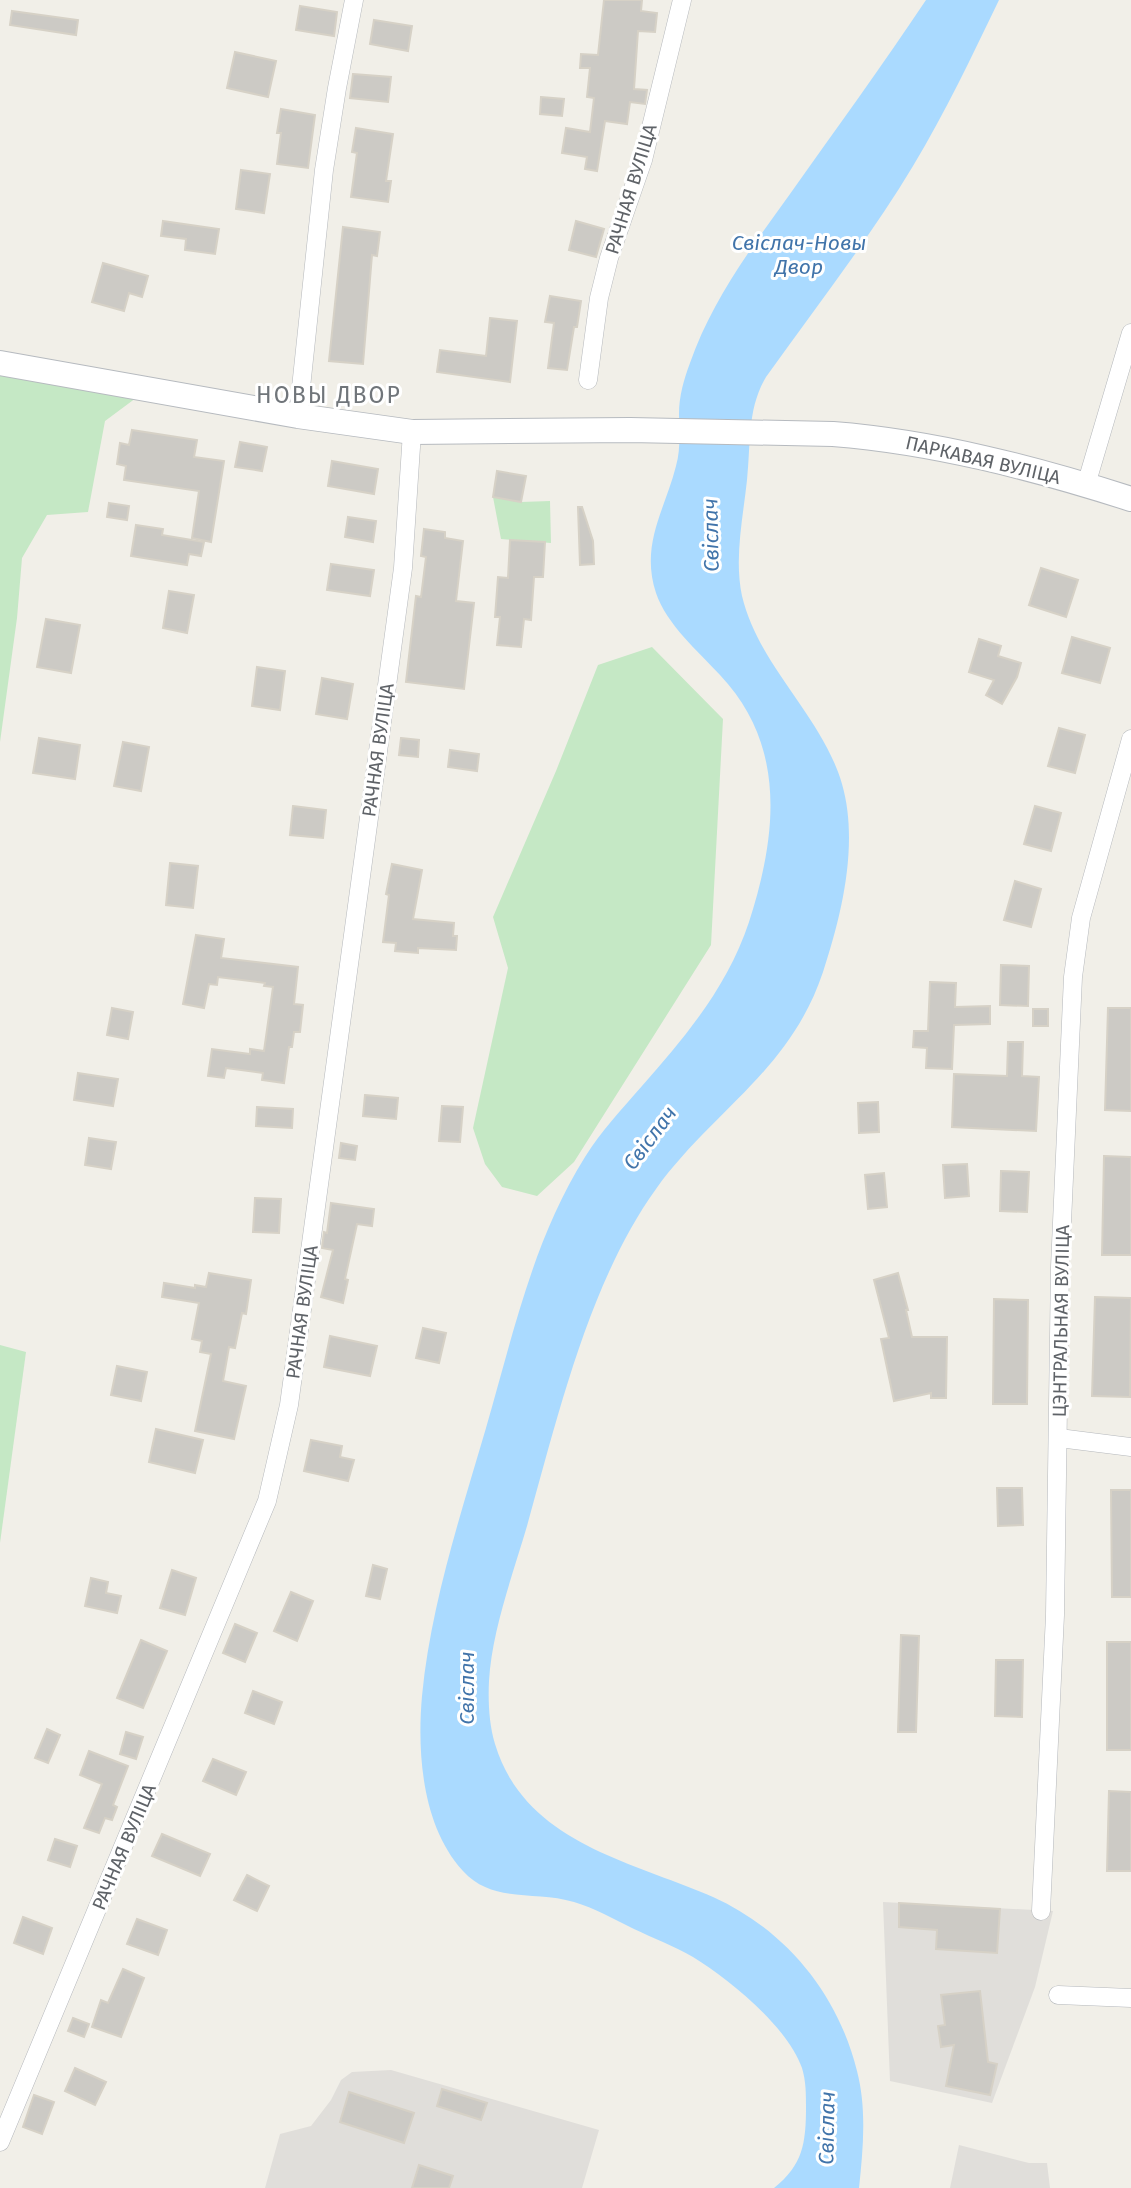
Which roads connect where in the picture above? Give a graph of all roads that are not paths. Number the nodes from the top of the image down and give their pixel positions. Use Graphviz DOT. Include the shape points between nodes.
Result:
graph roads {
  1 [pos="354,0"];
  2 [pos="682,0"];
  3 [pos="1131,333"];
  4 [pos="0,363"];
  5 [pos="588,380"];
  6 [pos="298,416"];
  7 [pos="412,432"];
  8 [pos="1086,485"];
  9 [pos="1131,499"];
  10 [pos="1131,739"];
  11 [pos="1059,1438"];
  12 [pos="1131,1447"];
  13 [pos="1041,1911"];
  14 [pos="1058,1995"];
  15 [pos="1131,1998"];
  16 [pos="0,2142"];
  1 -- 6 [label="street" via="324,170"];
  2 -- 5 [label="street, РАЧНАЯ ВУЛІЦА" via="643,160 598,298"];
  3 -- 8 [label="street"];
  4 -- 6 [label="main road, ПАРКАВАЯ ВУЛІЦА"];
  6 -- 7 [label="main road, ПАРКАВАЯ ВУЛІЦА"];
  7 -- 8 [label="main road, ПАРКАВАЯ ВУЛІЦА" via="833,433 926,446"];
  7 -- 16 [label="street, РАЧНАЯ ВУЛІЦА" via="403,568 289,1405 267,1501"];
  8 -- 9 [label="main road, ПАРКАВАЯ ВУЛІЦА"];
  10 -- 11 [label="street, ЦЭНТРАЛЬНАЯ ВУЛІЦА" via="1081,918 1073,977 1060,1267"];
  11 -- 12 [label="street"];
  11 -- 13 [label="street, ЦЭНТРАЛЬНАЯ ВУЛІЦА"];
  14 -- 15 [label="street"];
}
